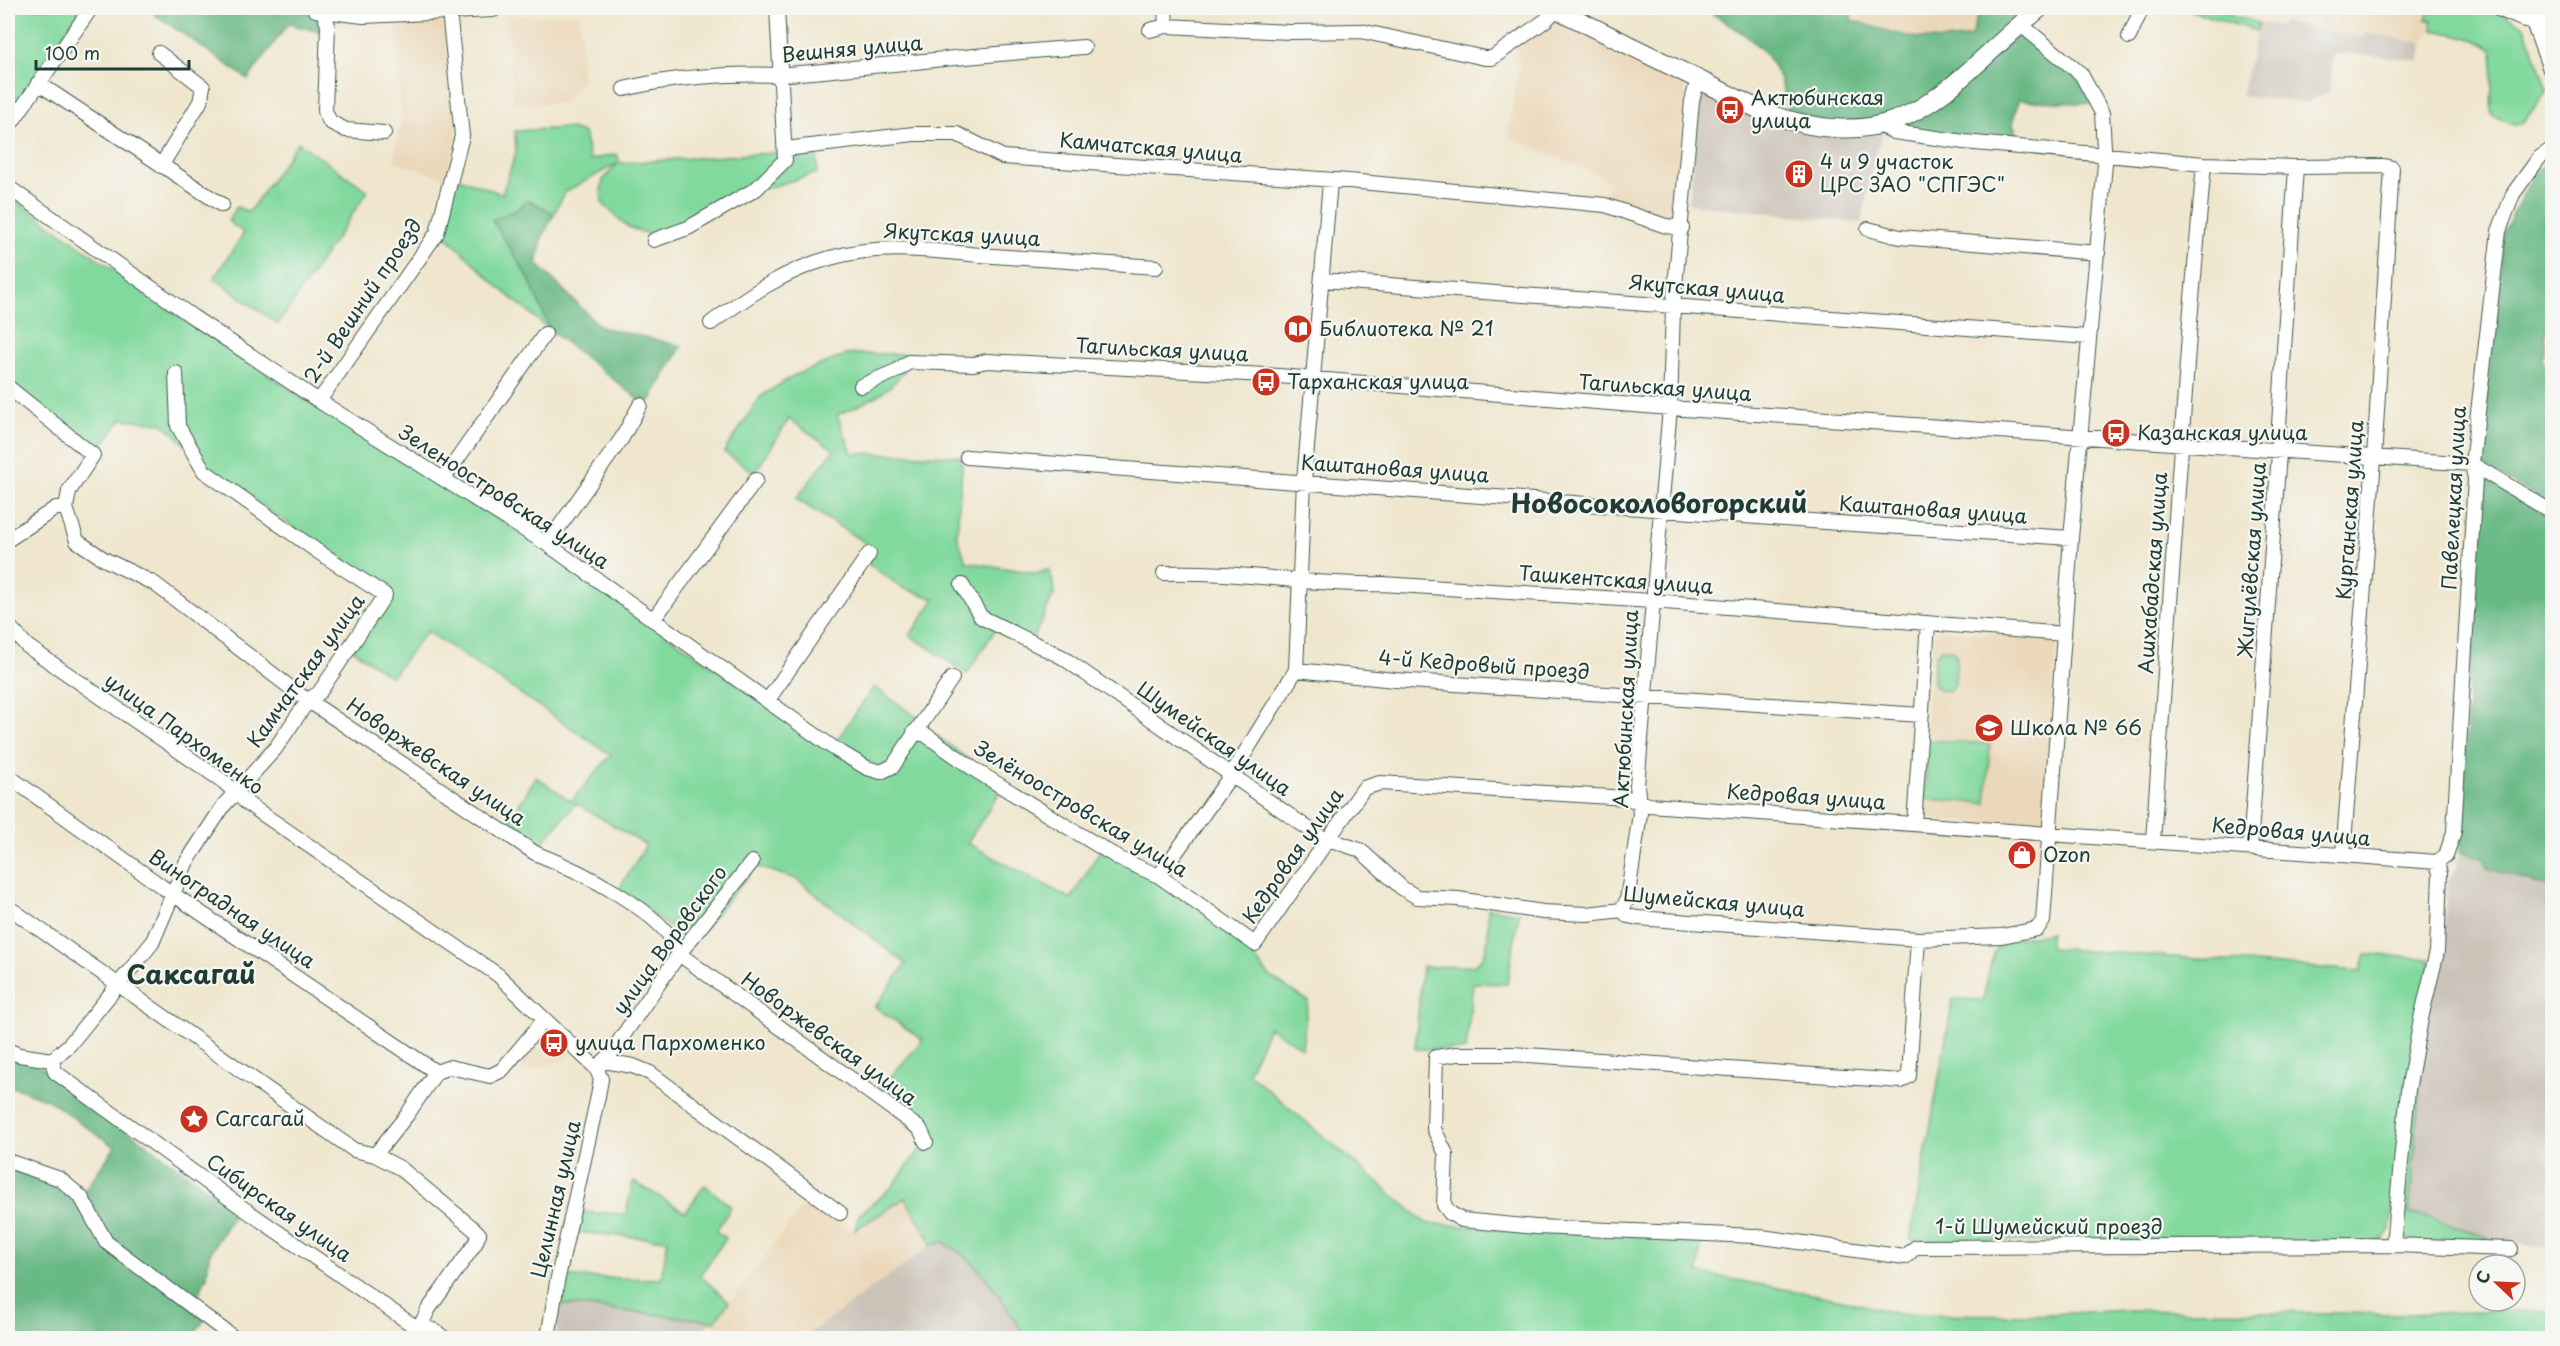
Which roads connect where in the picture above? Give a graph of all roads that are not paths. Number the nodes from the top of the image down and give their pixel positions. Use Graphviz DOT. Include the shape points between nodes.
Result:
graph roads {
  1 [pos="91,8"];
  2 [pos="319,8"];
  3 [pos="494,8"];
  4 [pos="777,8"];
  5 [pos="1165,8"];
  6 [pos="1555,8"];
  7 [pos="2040,8"];
  8 [pos="2142,8"];
  9 [pos="2501,8"];
  10 [pos="449,11"];
  11 [pos="2532,13"];
  12 [pos="2553,18"];
  13 [pos="2020,24"];
  14 [pos="1166,26"];
  15 [pos="1150,30"];
  16 [pos="2129,37"];
  17 [pos="1084,47"];
  18 [pos="159,53"];
  19 [pos="2553,69"];
  20 [pos="778,75"];
  21 [pos="1698,79"];
  22 [pos="38,83"];
  23 [pos="624,89"];
  24 [pos="1880,124"];
  25 [pos="8,128"];
  26 [pos="384,133"];
  27 [pos="785,149"];
  28 [pos="2553,149"];
  29 [pos="2105,154"];
  30 [pos="2204,164"];
  31 [pos="160,166"];
  32 [pos="2296,167"];
  33 [pos="1330,182"];
  34 [pos="8,187"];
  35 [pos="222,205"];
  36 [pos="1682,228"];
  37 [pos="1868,230"];
  38 [pos="654,240"];
  39 [pos="2098,253"];
  40 [pos="1156,267"];
  41 [pos="1322,280"];
  42 [pos="1673,308"];
  43 [pos="711,323"];
  44 [pos="545,334"];
  45 [pos="2088,338"];
  46 [pos="176,374"];
  47 [pos="1314,380"];
  48 [pos="861,386"];
  49 [pos="8,387"];
  50 [pos="319,400"];
  51 [pos="640,405"];
  52 [pos="1670,408"];
  53 [pos="2080,439"];
  54 [pos="2182,446"];
  55 [pos="2279,453"];
  56 [pos="967,457"];
  57 [pos="2374,459"];
  58 [pos="2472,464"];
  59 [pos="444,478"];
  60 [pos="756,480"];
  61 [pos="1304,481"];
  62 [pos="66,508"];
  63 [pos="1662,508"];
  64 [pos="2553,512"];
  65 [pos="2072,538"];
  66 [pos="8,540"];
  67 [pos="547,544"];
  68 [pos="869,554"];
  69 [pos="1164,573"];
  70 [pos="1299,580"];
  71 [pos="962,585"];
  72 [pos="1652,601"];
  73 [pos="653,620"];
  74 [pos="1928,623"];
  75 [pos="8,625"];
  76 [pos="2064,634"];
  77 [pos="1296,670"];
  78 [pos="952,678"];
  79 [pos="1645,695"];
  80 [pos="309,699"];
  81 [pos="768,700"];
  82 [pos="1921,715"];
  83 [pos="914,732"];
  84 [pos="1232,774"];
  85 [pos="8,776"];
  86 [pos="235,794"];
  87 [pos="1639,802"];
  88 [pos="1914,824"];
  89 [pos="2050,834"];
  90 [pos="1328,839"];
  91 [pos="2153,841"];
  92 [pos="2250,848"];
  93 [pos="2343,855"];
  94 [pos="752,861"];
  95 [pos="2437,862"];
  96 [pos="1159,876"];
  97 [pos="171,893"];
  98 [pos="8,907"];
  99 [pos="1622,910"];
  100 [pos="1918,939"];
  101 [pos="1255,944"];
  102 [pos="679,954"];
  103 [pos="119,984"];
  104 [pos="544,1020"];
  105 [pos="8,1050"];
  106 [pos="52,1060"];
  107 [pos="600,1064"];
  108 [pos="436,1072"];
  109 [pos="926,1142"];
  110 [pos="375,1155"];
  111 [pos="8,1161"];
  112 [pos="840,1213"];
  113 [pos="2393,1245"];
  114 [pos="2511,1249"];
  115 [pos="418,1332"];
  116 [pos="234,1338"];
  117 [pos="444,1338"];
  118 [pos="548,1338"];
  1 -- 22 [label="street"];
  2 -- 10 [label="main road" via="363,14"];
  2 -- 26 [label="street" via="328,25 326,111 330,122 346,130"];
  3 -- 10 [label="main road"];
  4 -- 20 [label="street"];
  5 -- 14 [label="street"];
  6 -- 14 [label="street" via="1546,20 1492,58 1361,31"];
  6 -- 21 [label="main road"];
  7 -- 13 [label="main road"];
  8 -- 16 [label="street"];
  9 -- 11 [label="main road" via="2525,18"];
  10 -- 50 [label="street, 2-й Вешний проезд" via="462,136 437,233"];
  11 -- 12 [label="main road"];
  11 -- 19 [label="main road"];
  13 -- 24 [label="main road" via="1958,84 1900,119"];
  13 -- 29 [label="street" via="2081,74 2102,113"];
  14 -- 15 [label="street"];
  17 -- 20 [label="street, Вешняя улица"];
  18 -- 31 [label="street" via="203,87 200,102"];
  20 -- 23 [label="street, Вешняя улица"];
  20 -- 27 [label="street"];
  21 -- 24 [label="main road" via="1797,124 1832,129"];
  21 -- 36 [label="street, Актюбинская улица" via="1692,101"];
  22 -- 25 [label="street"];
  22 -- 31 [label="street"];
  24 -- 29 [label="street" via="1894,132 1964,142"];
  27 -- 33 [label="street, Камчатская улица" via="914,134 957,134 1003,157"];
  27 -- 38 [label="street" via="785,160 756,189 688,228"];
  28 -- 58 [label="street, Павелецкая улица" via="2539,158 2513,194 2499,231"];
  29 -- 30 [label="street"];
  29 -- 39 [label="street"];
  30 -- 32 [label="street"];
  30 -- 54 [label="street, Ашхабадская улица"];
  31 -- 35 [label="street"];
  32 -- 55 [label="street, Жигулёвская улица"];
  32 -- 57 [label="street, Курганская улица" via="2391,168"];
  33 -- 36 [label="street, Камчатская улица" via="1605,205"];
  33 -- 41 [label="street"];
  34 -- 50 [label="street, Зеленоостровская улица"];
  36 -- 42 [label="street, Актюбинская улица"];
  37 -- 39 [label="street" via="1900,237"];
  39 -- 45 [label="street"];
  40 -- 43 [label="street, Якутская улица" via="934,249 874,249 831,258 787,274 758,288"];
  41 -- 42 [label="street, Якутская улица" via="1500,291"];
  41 -- 47 [label="street"];
  42 -- 45 [label="street, Якутская улица"];
  42 -- 52 [label="street, Актюбинская улица"];
  44 -- 59 [label="street"];
  45 -- 53 [label="street"];
  46 -- 80 [label="street, Камчатская улица" via="178,426 204,471 385,595 319,693"];
  47 -- 48 [label="street, Тагильская улица" via="1056,364 909,362"];
  47 -- 52 [label="street, Тагильская улица"];
  47 -- 61 [label="street"];
  49 -- 62 [label="street" via="93,455 69,491"];
  50 -- 59 [label="street, Зеленоостровская улица"];
  51 -- 67 [label="street" via="622,438"];
  52 -- 53 [label="street, Тагильская улица"];
  52 -- 63 [label="street, Актюбинская улица"];
  53 -- 54 [label="street, Тагильская улица"];
  53 -- 65 [label="street"];
  54 -- 55 [label="street, Тагильская улица"];
  54 -- 91 [label="street, Ашхабадская улица"];
  55 -- 57 [label="street, Тагильская улица"];
  55 -- 92 [label="street, Жигулёвская улица"];
  56 -- 61 [label="street, Каштановая улица"];
  57 -- 58 [label="street, Тагильская улица"];
  57 -- 93 [label="street, Курганская улица"];
  58 -- 64 [label="street"];
  58 -- 95 [label="street, Павелецкая улица" via="2475,479 2454,832 2446,855"];
  59 -- 67 [label="street, Зеленоостровская улица"];
  60 -- 73 [label="street"];
  61 -- 63 [label="street, Каштановая улица"];
  61 -- 70 [label="street"];
  62 -- 66 [label="street" via="56,508"];
  62 -- 80 [label="street, Новоржевская улица" via="77,541 104,560 155,584"];
  63 -- 65 [label="street, Каштановая улица" via="1838,524"];
  63 -- 72 [label="street, Актюбинская улица"];
  65 -- 76 [label="street"];
  67 -- 73 [label="street, Зеленоостровская улица"];
  68 -- 81 [label="street"];
  69 -- 70 [label="street, Ташкентская улица" via="1209,571"];
  70 -- 72 [label="street, Ташкентская улица"];
  70 -- 77 [label="street"];
  71 -- 84 [label="street, Шумейская улица" via="981,617 1062,657"];
  72 -- 74 [label="street, Ташкентская улица"];
  72 -- 79 [label="street, Актюбинская улица"];
  73 -- 81 [label="street, Зеленоостровская улица"];
  74 -- 76 [label="street, Ташкентская улица"];
  74 -- 82 [label="street"];
  75 -- 86 [label="street, улица Пархоменко" via="27,646 224,782"];
  76 -- 89 [label="street"];
  77 -- 79 [label="street, 4-й Кедровый проезд"];
  77 -- 84 [label="street"];
  78 -- 83 [label="street, Зеленоостровская улица"];
  79 -- 82 [label="street, 4-й Кедровый проезд"];
  79 -- 87 [label="street, Актюбинская улица"];
  80 -- 86 [label="street, Камчатская улица" via="275,749"];
  80 -- 102 [label="street, Новоржевская улица" via="535,853 570,867 652,918 676,943"];
  81 -- 83 [label="street, Зеленоостровская улица" via="835,749 881,772 893,766"];
  82 -- 88 [label="street"];
  83 -- 96 [label="street, Зелёноостровская улица" via="926,735 1120,860"];
  84 -- 90 [label="street, Шумейская улица"];
  84 -- 96 [label="street"];
  85 -- 97 [label="street, Виноградная улица"];
  86 -- 97 [label="street, Камчатская улица" via="186,863"];
  86 -- 104 [label="street, улица Пархоменко" via="498,975"];
  87 -- 88 [label="street, Кедровая улица"];
  87 -- 90 [label="street, Кедровая улица" via="1627,798 1380,783 1365,788"];
  87 -- 99 [label="street, Актюбинская улица" via="1627,900"];
  88 -- 89 [label="street, Кедровая улица"];
  89 -- 91 [label="street, Кедровая улица"];
  89 -- 100 [label="street, Шумейская улица" via="2043,921 2037,930 2002,936"];
  90 -- 99 [label="street, Шумейская улица" via="1360,850 1417,897 1542,912 1587,914"];
  90 -- 101 [label="street, Кедровая улица"];
  91 -- 92 [label="street, Кедровая улица"];
  92 -- 93 [label="street, Кедровая улица"];
  93 -- 95 [label="street, Кедровая улица"];
  94 -- 102 [label="street, улица Воровского"];
  95 -- 113 [label="street" via="2437,952 2408,1090"];
  96 -- 101 [label="street, Зелёноостровская улица"];
  97 -- 103 [label="street, Камчатская улица" via="157,933"];
  97 -- 108 [label="street, Виноградная улица"];
  98 -- 103 [label="street"];
  99 -- 100 [label="street, Шумейская улица" via="1638,918"];
  100 -- 113 [label="street, 1-й Шумейский проезд" via="1909,1076 1901,1081 1512,1054 1436,1057 1434,1129 1446,1154 1444,1205 1462,1220 1755,1236 1905,1257 1916,1247"];
  102 -- 107 [label="street, улица Воровского"];
  102 -- 109 [label="street, Новоржевская улица" via="920,1129"];
  103 -- 106 [label="street, Камчатская улица"];
  103 -- 110 [label="street" via="354,1150"];
  104 -- 107 [label="street, улица Пархоменко"];
  104 -- 108 [label="street" via="502,1070 490,1076 450,1067"];
  105 -- 106 [label="street"];
  106 -- 115 [label="street, Сибирская улица" via="55,1072"];
  107 -- 112 [label="street" via="633,1066 650,1073"];
  107 -- 118 [label="street, Целинная улица" via="598,1096 556,1282"];
  108 -- 110 [label="street"];
  110 -- 115 [label="street" via="400,1168 479,1234 428,1310"];
  111 -- 116 [label="street" via="60,1179 81,1197 106,1242"];
  113 -- 114 [label="street, 1-й Шумейский проезд"];
  115 -- 117 [label="street, Сибирская улица"];
}
